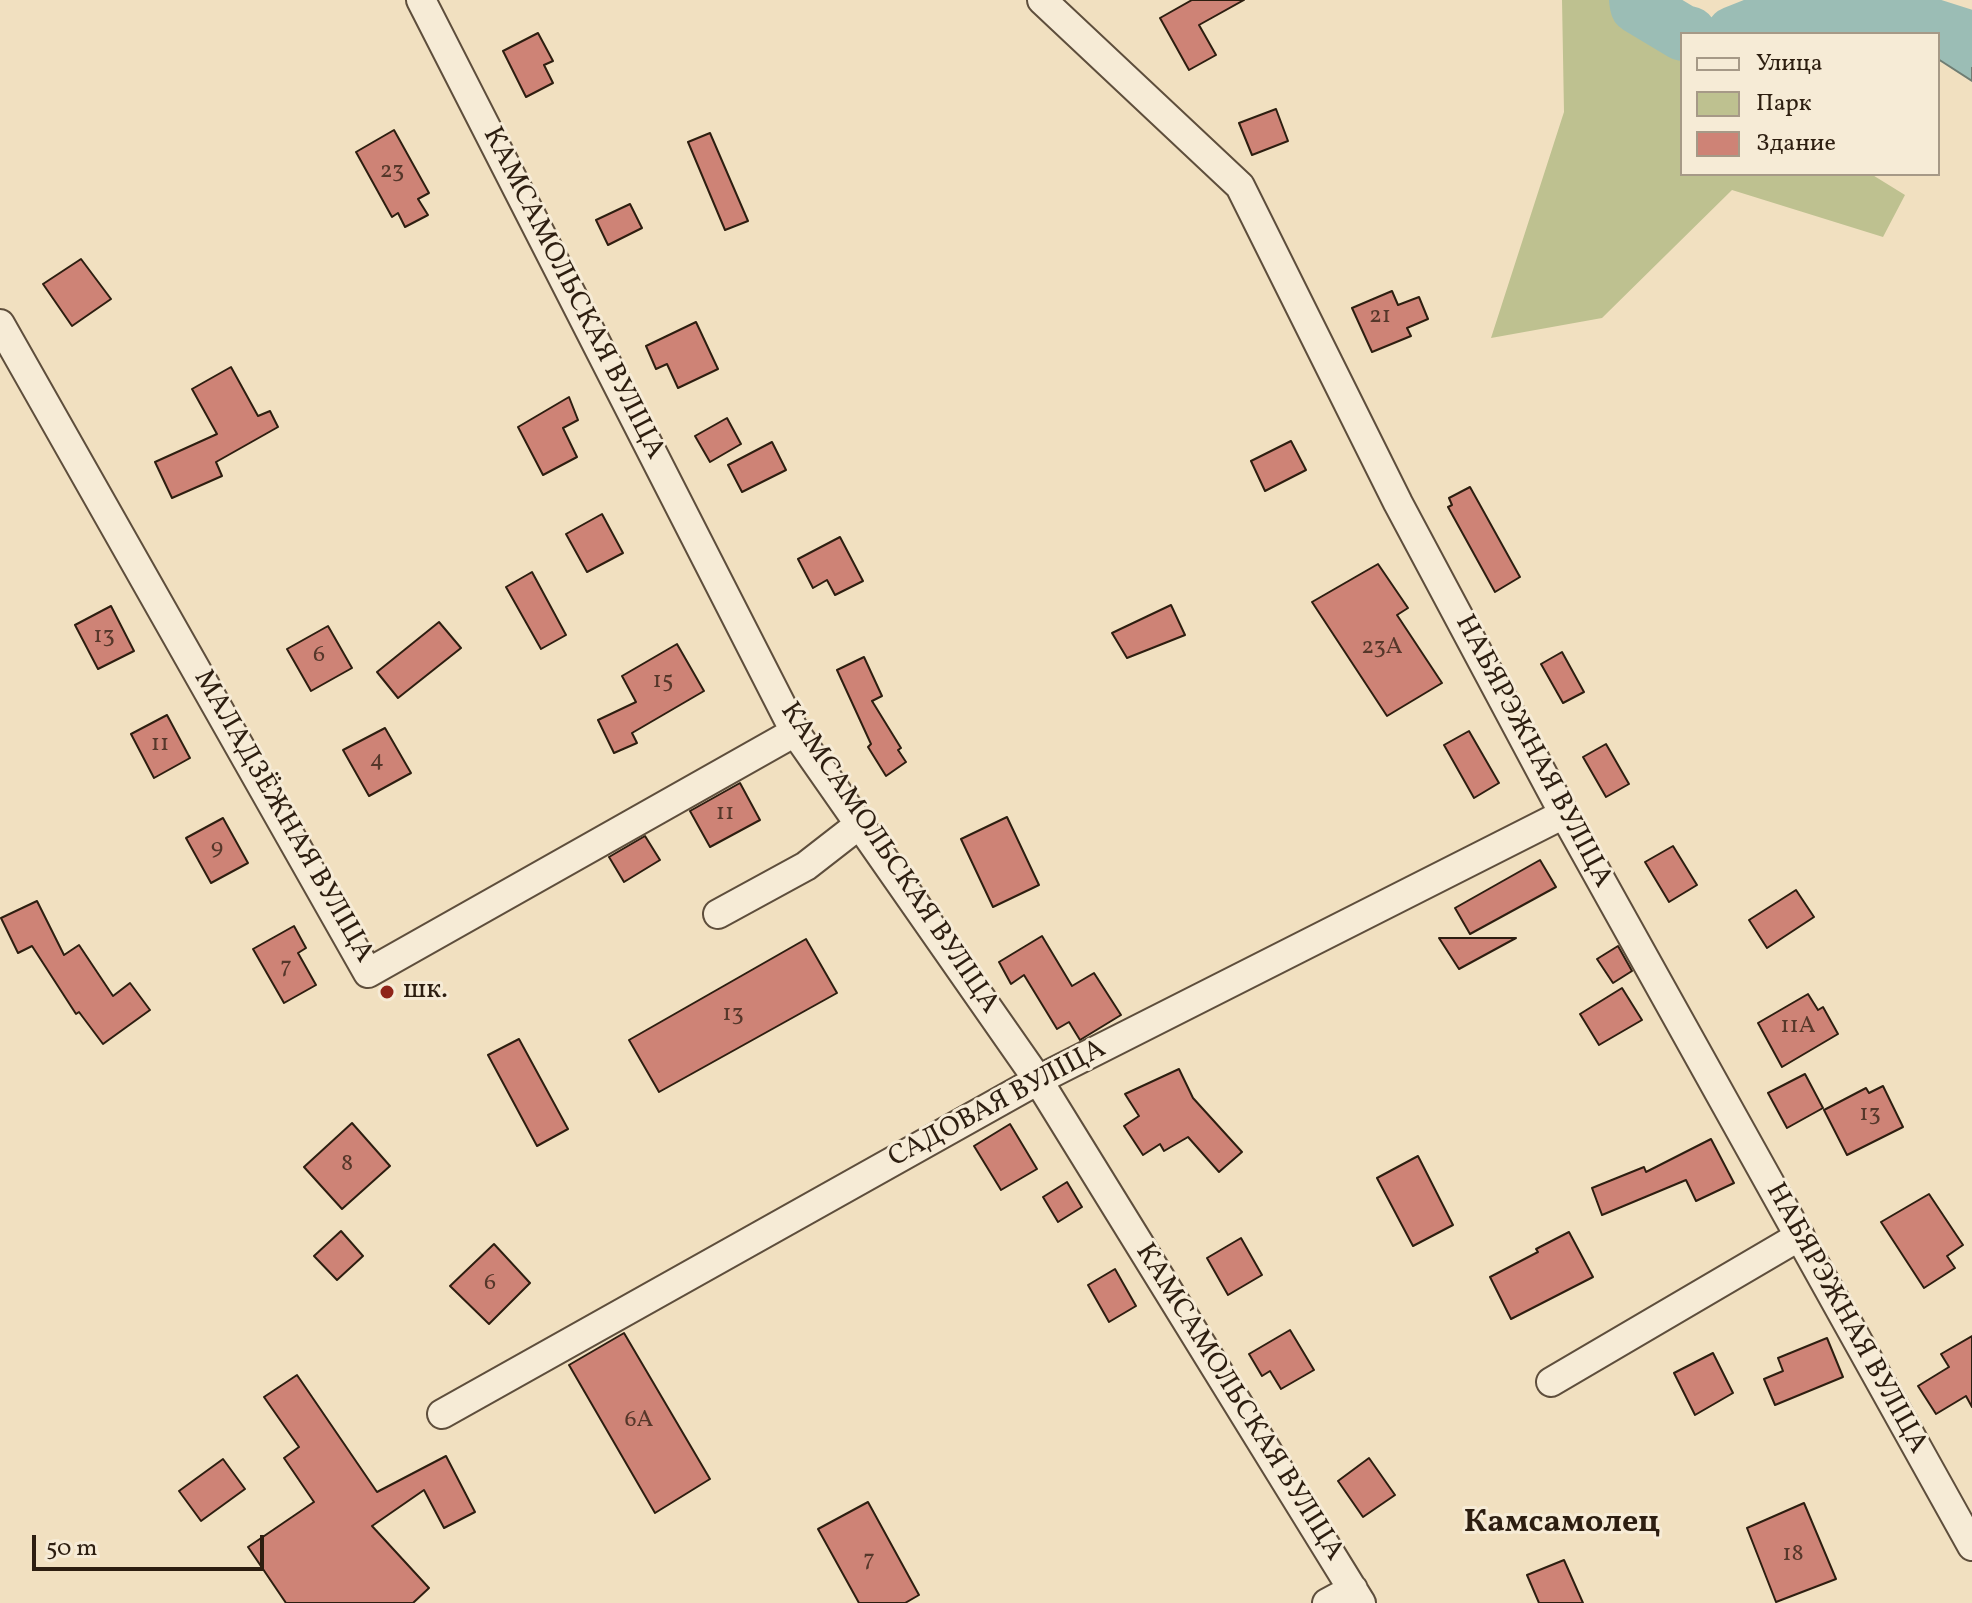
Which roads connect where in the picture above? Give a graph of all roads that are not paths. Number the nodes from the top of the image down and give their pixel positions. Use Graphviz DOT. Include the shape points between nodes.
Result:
graph roads {
  1 [pos="421,0"];
  2 [pos="1042,0"];
  3 [pos="0,324"];
  4 [pos="795,732"];
  5 [pos="1564,814"];
  6 [pos="860,824"];
  7 [pos="718,914"];
  8 [pos="1038,1080"];
  9 [pos="1800,1236"];
  10 [pos="1551,1382"];
  11 [pos="442,1414"];
  12 [pos="1972,1546"];
  13 [pos="1357,1596"];
  14 [pos="1327,1603"];
  1 -- 4 [label="street, КАМСАМОЛЬСКАЯ ВУЛІЦА"];
  2 -- 5 [label="street, НАБЯРЭЖНАЯ ВУЛІЦА" via="1240,186 1398,503"];
  3 -- 4 [label="street, МАЛАДЗЁЖНАЯ ВУЛІЦА" via="368,973"];
  4 -- 6 [label="street, КАМСАМОЛЬСКАЯ ВУЛІЦА"];
  5 -- 8 [label="street, САДОВАЯ ВУЛІЦА"];
  5 -- 9 [label="street, НАБЯРЭЖНАЯ ВУЛІЦА"];
  6 -- 7 [label="street" via="806,866"];
  6 -- 8 [label="street, КАМСАМОЛЬСКАЯ ВУЛІЦА"];
  8 -- 11 [label="street, САДОВАЯ ВУЛІЦА"];
  8 -- 13 [label="street, КАМСАМОЛЬСКАЯ ВУЛІЦА"];
  9 -- 10 [label="street"];
  9 -- 12 [label="street, НАБЯРЭЖНАЯ ВУЛІЦА"];
  13 -- 14 [label="street"];
}
